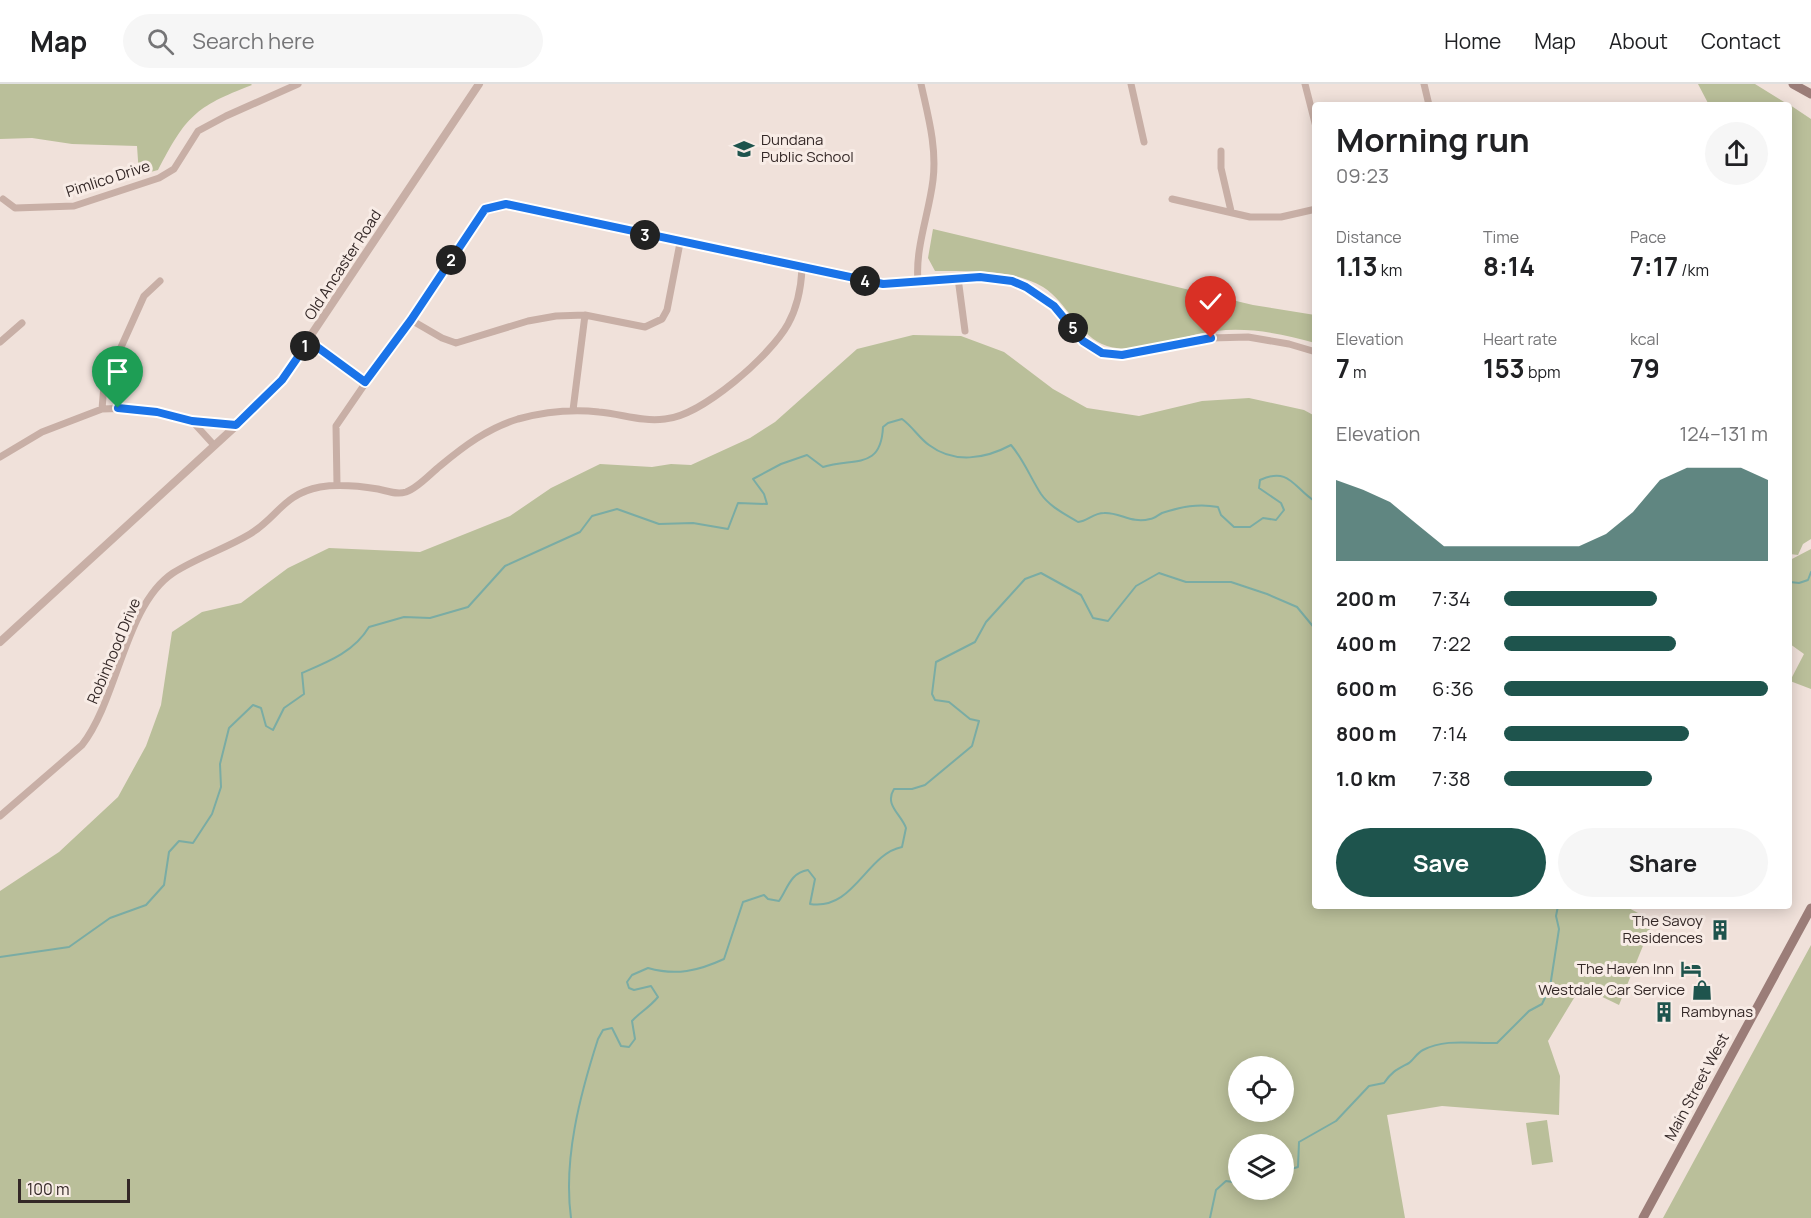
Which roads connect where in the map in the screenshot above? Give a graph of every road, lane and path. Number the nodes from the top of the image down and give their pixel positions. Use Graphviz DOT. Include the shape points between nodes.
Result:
graph roads {
  1 [pos="298,84"];
  2 [pos="479,84"];
  3 [pos="921,84"];
  4 [pos="1131,84"];
  5 [pos="1305,84"];
  6 [pos="1424,84"];
  7 [pos="1793,84"];
  8 [pos="1811,94"];
  9 [pos="1428,102"];
  10 [pos="1312,111"];
  11 [pos="1144,142"];
  12 [pos="1221,151"];
  13 [pos="3,199"];
  14 [pos="1172,199"];
  15 [pos="1312,210"];
  16 [pos="1231,211"];
  17 [pos="680,243"];
  18 [pos="802,269"];
  19 [pos="958,278"];
  20 [pos="160,280"];
  21 [pos="918,281"];
  22 [pos="585,315"];
  23 [pos="411,320"];
  24 [pos="22,323"];
  25 [pos="965,331"];
  26 [pos="309,341"];
  27 [pos="0,342"];
  28 [pos="1312,351"];
  29 [pos="365,382"];
  30 [pos="102,409"];
  31 [pos="573,410"];
  32 [pos="192,421"];
  33 [pos="236,425"];
  34 [pos="213,444"];
  35 [pos="0,457"];
  36 [pos="336,485"];
  37 [pos="0,642"];
  38 [pos="0,816"];
  39 [pos="1811,908"];
  40 [pos="1643,1218"];
  1 -- 13 [label="street, Pimlico Drive" via="198,131 174,169 159,178 74,206 15,208"];
  2 -- 26 [label="street, Old Ancaster Road"];
  3 -- 21 [label="street" via="934,150 934,179 918,256"];
  4 -- 11 [label="street"];
  5 -- 10 [label="street"];
  6 -- 9 [label="street"];
  7 -- 8 [label="main road"];
  12 -- 16 [label="street"];
  14 -- 16 [label="street"];
  15 -- 16 [label="street" via="1281,217 1250,217"];
  17 -- 18 [label="street"];
  17 -- 22 [label="street" via="662,319 645,327"];
  17 -- 23 [label="street" via="506,204 496,205 485,209"];
  18 -- 21 [label="street" via="883,284"];
  18 -- 31 [label="street, Robinhood Drive" via="797,307 775,344 712,398 668,419 643,420"];
  19 -- 21 [label="street"];
  19 -- 25 [label="street"];
  19 -- 28 [label="street" via="997,278 1026,287 1054,306 1083,341 1102,353 1122,355 1211,338 1248,337"];
  20 -- 30 [label="street" via="144,296 104,385"];
  22 -- 23 [label="street" via="528,321 456,343"];
  22 -- 31 [label="street"];
  23 -- 29 [label="street"];
  24 -- 27 [label="street"];
  26 -- 29 [label="street"];
  26 -- 33 [label="street, Old Ancaster Road" via="282,380"];
  29 -- 36 [label="street" via="336,426"];
  30 -- 32 [label="street" via="134,408"];
  30 -- 35 [label="street" via="42,432"];
  31 -- 36 [label="street, Robinhood Drive" via="535,415 490,430 408,491 393,493"];
  32 -- 33 [label="street"];
  32 -- 34 [label="street"];
  33 -- 34 [label="street, Old Ancaster Road"];
  34 -- 37 [label="street, Old Ancaster Road"];
  36 -- 38 [label="street, Robinhood Drive" via="304,491 284,502 253,532 171,575 142,610 92,733"];
  39 -- 40 [label="main road, Main Street West"];
}
